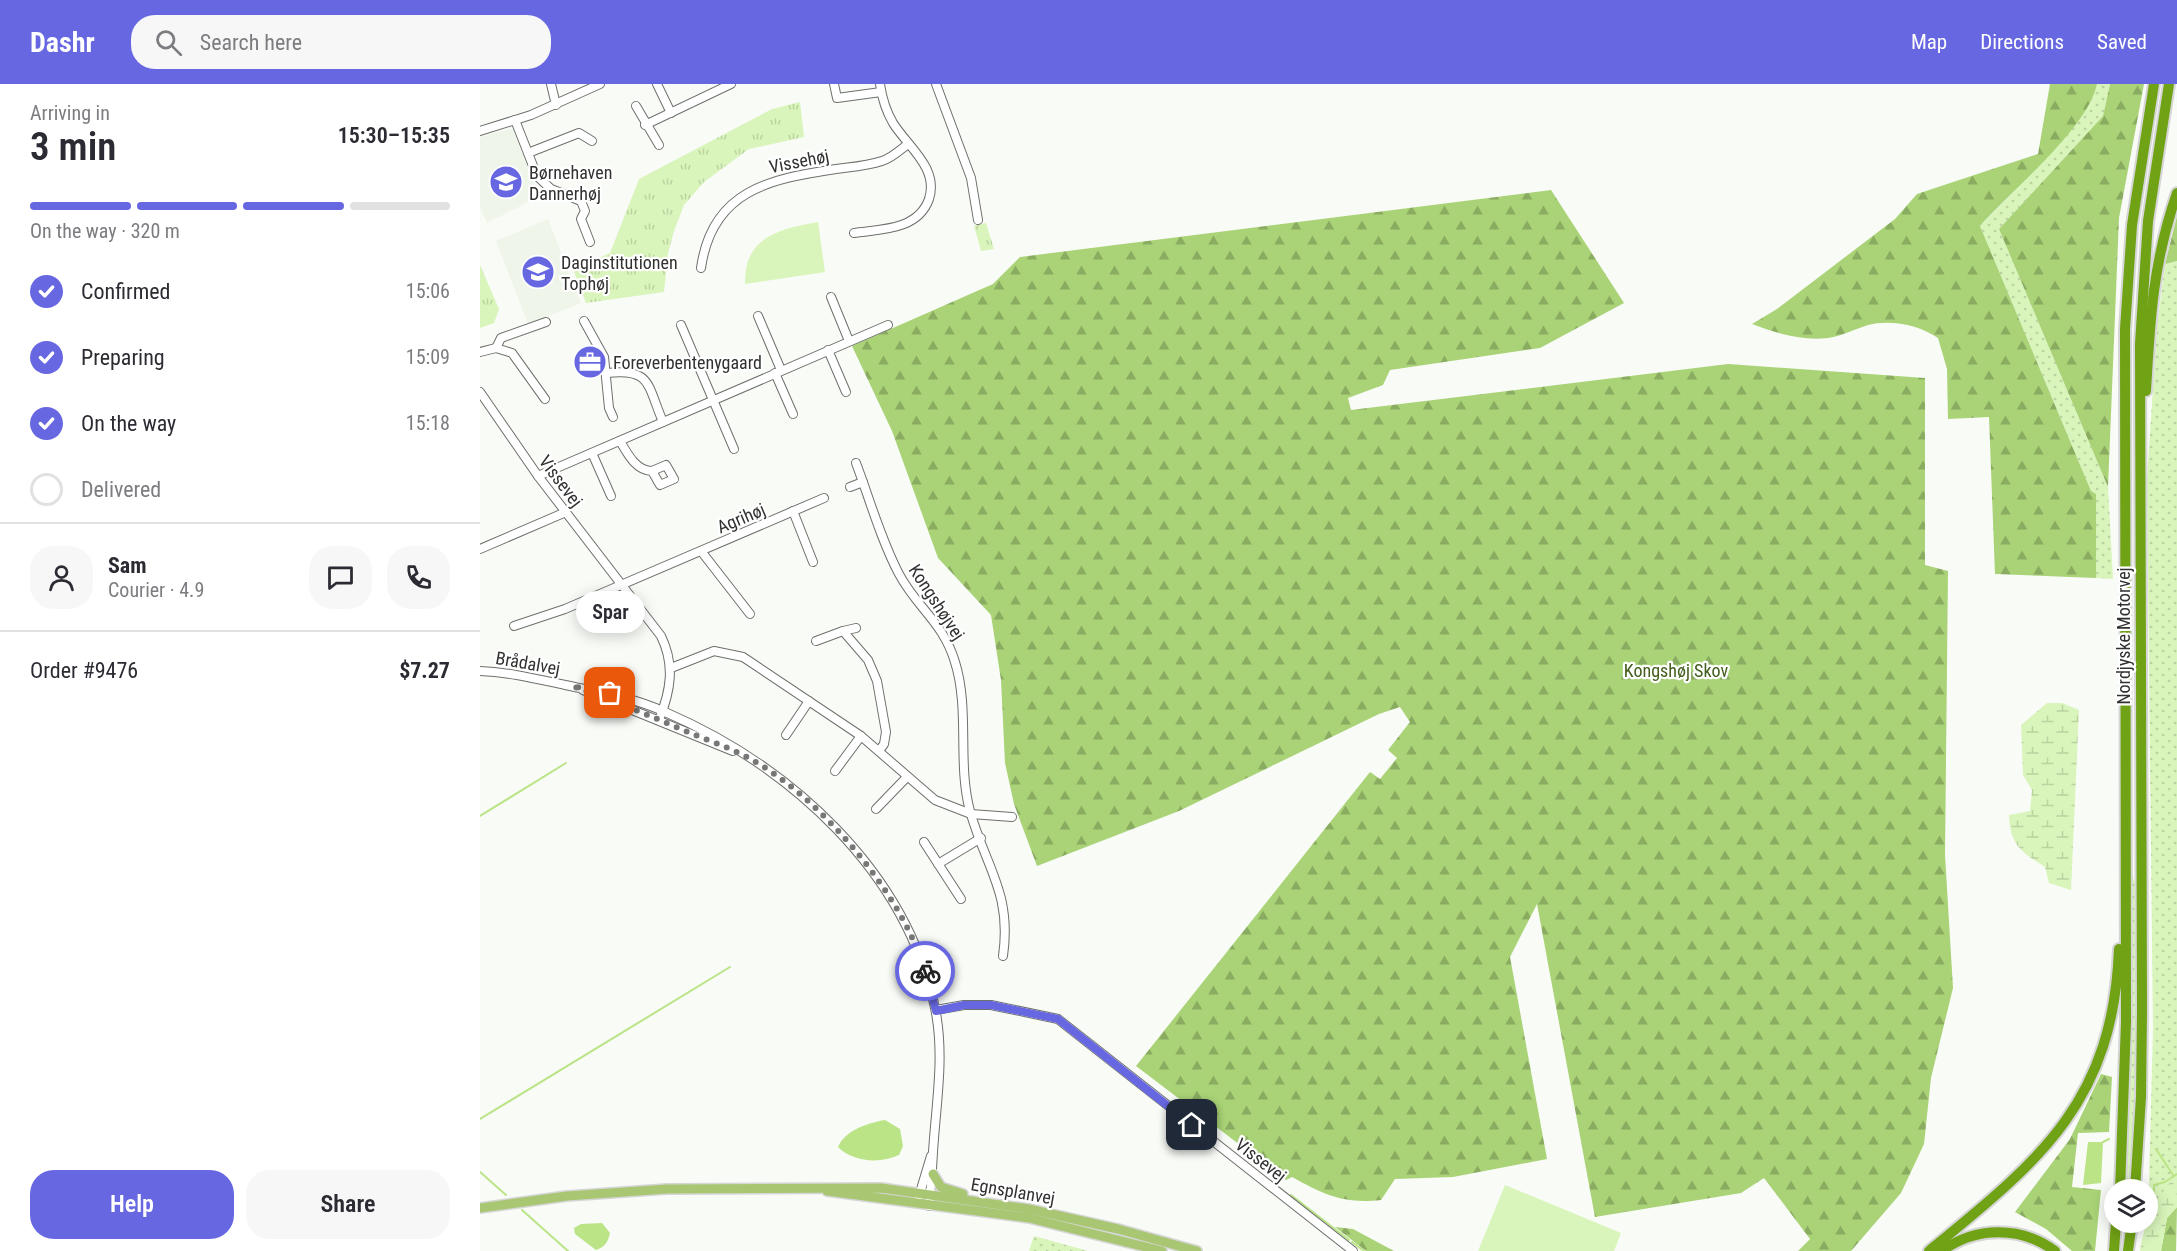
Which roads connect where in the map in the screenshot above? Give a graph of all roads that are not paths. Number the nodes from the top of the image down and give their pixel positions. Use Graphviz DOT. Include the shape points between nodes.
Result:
graph roads {
  1 [pos="551,84"];
  2 [pos="600,84"];
  3 [pos="657,84"];
  4 [pos="731,84"];
  5 [pos="834,84"];
  6 [pos="936,84"];
  7 [pos="2154,84"];
  8 [pos="2169,84"];
  9 [pos="880,88"];
  10 [pos="556,105"];
  11 [pos="636,106"];
  12 [pos="671,113"];
  13 [pos="515,120"];
  14 [pos="645,125"];
  15 [pos="480,131"];
  16 [pos="592,141"];
  17 [pos="908,144"];
  18 [pos="659,145"];
  19 [pos="528,153"];
  20 [pos="2177,193"];
  21 [pos="978,220"];
  22 [pos="854,233"];
  23 [pos="590,242"];
  24 [pos="700,268"];
  25 [pos="831,297"];
  26 [pos="758,316"];
  27 [pos="584,321"];
  28 [pos="546,322"];
  29 [pos="681,325"];
  30 [pos="888,325"];
  31 [pos="849,341"];
  32 [pos="496,348"];
  33 [pos="828,350"];
  34 [pos="480,352"];
  35 [pos="778,371"];
  36 [pos="607,373"];
  37 [pos="480,392"];
  38 [pos="846,392"];
  39 [pos="545,399"];
  40 [pos="714,400"];
  41 [pos="483,404"];
  42 [pos="793,414"];
  43 [pos="613,417"];
  44 [pos="663,422"];
  45 [pos="620,441"];
  46 [pos="734,449"];
  47 [pos="592,453"];
  48 [pos="856,463"];
  49 [pos="652,471"];
  50 [pos="538,476"];
  51 [pos="2139,481"];
  52 [pos="863,482"];
  53 [pos="850,487"];
  54 [pos="611,496"];
  55 [pos="824,498"];
  56 [pos="792,511"];
  57 [pos="566,512"];
  58 [pos="480,549"];
  59 [pos="701,551"];
  60 [pos="813,562"];
  61 [pos="623,585"];
  62 [pos="750,614"];
  63 [pos="514,626"];
  64 [pos="856,628"];
  65 [pos="843,631"];
  66 [pos="816,641"];
  67 [pos="671,668"];
  68 [pos="480,670"];
  69 [pos="572,686"];
  70 [pos="809,701"];
  71 [pos="663,711"];
  72 [pos="659,720"];
  73 [pos="786,735"];
  74 [pos="861,736"];
  75 [pos="879,751"];
  76 [pos="746,756"];
  77 [pos="835,771"];
  78 [pos="907,777"];
  79 [pos="876,808"];
  80 [pos="971,814"];
  81 [pos="1012,817"];
  82 [pos="2126,829"];
  83 [pos="981,838"];
  84 [pos="924,842"];
  85 [pos="938,864"];
  86 [pos="961,899"];
  87 [pos="1003,956"];
  88 [pos="936,1011"];
  89 [pos="933,1152"];
  90 [pos="933,1174"];
  91 [pos="2121,1179"];
  92 [pos="2137,1179"];
  93 [pos="819,1189"];
  94 [pos="931,1194"];
  95 [pos="919,1198"];
  96 [pos="997,1203"];
  97 [pos="929,1206"];
  98 [pos="480,1208"];
  99 [pos="2115,1233"];
  100 [pos="2130,1233"];
  101 [pos="2135,1233"];
  102 [pos="1344,1248"];
  103 [pos="1162,1251"];
  104 [pos="1197,1251"];
  105 [pos="1353,1251"];
  106 [pos="1929,1251"];
  107 [pos="1942,1251"];
  108 [pos="2055,1251"];
  109 [pos="2114,1251"];
  110 [pos="2128,1251"];
  111 [pos="2134,1251"];
  1 -- 10 [label="street"];
  2 -- 10 [label="street"];
  3 -- 12 [label="street"];
  4 -- 12 [label="street"];
  5 -- 9 [label="street" via="837,98"];
  6 -- 21 [label="street" via="971,178"];
  7 -- 82 [label="highway, Nordjyske Motorvej" via="2132,225 2125,329"];
  8 -- 51 [label="highway, Nordjyske Motorvej" via="2143,285"];
  9 -- 17 [label="street" via="889,115"];
  10 -- 13 [label="street"];
  11 -- 14 [label="street"];
  12 -- 14 [label="street"];
  13 -- 15 [label="street"];
  13 -- 19 [label="street"];
  14 -- 18 [label="street"];
  16 -- 19 [label="street" via="579,133"];
  17 -- 22 [label="street" via="931,178 923,211 902,225"];
  17 -- 24 [label="street, Vissehøj" via="882,161 783,177 756,187 732,204 714,226"];
  19 -- 23 [label="street" via="543,183 581,201 585,211 581,219"];
  20 -- 51 [label="highway" via="2158,252 2151,296"];
  25 -- 31 [label="street"];
  26 -- 35 [label="street"];
  27 -- 36 [label="street" via="598,343"];
  28 -- 32 [label="street" via="501,338"];
  29 -- 40 [label="street"];
  30 -- 31 [label="street"];
  31 -- 33 [label="street"];
  32 -- 34 [label="street"];
  32 -- 39 [label="street" via="512,352"];
  33 -- 35 [label="street"];
  33 -- 38 [label="street"];
  35 -- 40 [label="street"];
  35 -- 42 [label="street"];
  36 -- 43 [label="street"];
  36 -- 44 [label="street" via="638,373 645,380"];
  37 -- 41 [label="street, Vissevej"];
  40 -- 44 [label="street"];
  40 -- 46 [label="street"];
  41 -- 50 [label="street, Vissevej"];
  44 -- 45 [label="street"];
  45 -- 47 [label="street"];
  45 -- 49 [label="street" via="639,467"];
  47 -- 50 [label="street"];
  47 -- 54 [label="street"];
  48 -- 52 [label="street, Kongshøjvej"];
  50 -- 57 [label="street, Vissevej"];
  51 -- 92 [label="highway, Nordjyske Motorvej" via="2142,1010"];
  52 -- 53 [label="street"];
  52 -- 80 [label="street, Kongshøjvej" via="899,574 944,634 956,662"];
  55 -- 56 [label="street, Agrihøj"];
  56 -- 59 [label="street, Agrihøj"];
  56 -- 60 [label="street, Agrihøj"];
  57 -- 58 [label="street"];
  57 -- 61 [label="street, Vissevej"];
  59 -- 61 [label="street, Agrihøj"];
  59 -- 62 [label="street, Agrihøj"];
  61 -- 63 [label="street"];
  61 -- 67 [label="street, Vissevej" via="661,636"];
  64 -- 65 [label="street"];
  65 -- 66 [label="street"];
  65 -- 75 [label="street" via="868,660 877,681 886,732 885,744"];
  67 -- 70 [label="street" via="714,651 731,652"];
  67 -- 71 [label="street, Vissevej"];
  68 -- 69 [label="street, Brådalvej"];
  69 -- 71 [label="street, Brådalvej" via="598,689"];
  69 -- 72 [label="street, Brådalvej"];
  70 -- 73 [label="street"];
  70 -- 74 [label="street"];
  71 -- 72 [label="street, Vissevej"];
  71 -- 76 [label="street" via="715,735"];
  72 -- 76 [label="street"];
  74 -- 75 [label="street"];
  74 -- 77 [label="street"];
  75 -- 78 [label="street"];
  76 -- 88 [label="street" via="820,813 869,865 909,929"];
  78 -- 79 [label="street"];
  78 -- 80 [label="street" via="935,800"];
  80 -- 81 [label="street"];
  80 -- 83 [label="street, Kongshøjvej"];
  82 -- 91 [label="highway, Nordjyske Motorvej" via="2126,1087"];
  82 -- 106 [label="highway" via="2115,1005 2092,1076 2068,1119 2033,1162"];
  83 -- 85 [label="street"];
  83 -- 87 [label="street, Kongshøjvej" via="1004,907 1007,931"];
  84 -- 85 [label="street"];
  85 -- 86 [label="street"];
  88 -- 89 [label="street" via="940,1065"];
  88 -- 102 [label="street, Vissevej" via="991,1005 1058,1019"];
  89 -- 90 [label="street"];
  89 -- 95 [label="street"];
  90 -- 94 [label="street"];
  90 -- 96 [label="main road" via="937,1184 945,1189"];
  93 -- 95 [label="main road, Egnsplanvej" via="853,1196"];
  93 -- 95 [label="main road, Egnsplanvej" via="860,1187"];
  93 -- 98 [label="main road, Egnsplanvej" via="658,1189"];
  94 -- 95 [label="main road, Egnsplanvej"];
  94 -- 96 [label="main road, Egnsplanvej"];
  94 -- 97 [label="street"];
  95 -- 97 [label="main road, Egnsplanvej"];
  96 -- 104 [label="main road, Egnsplanvej"];
  97 -- 103 [label="main road, Egnsplanvej" via="1029,1218"];
  99 -- 109 [label="highway"];
  100 -- 110 [label="highway"];
  101 -- 111 [label="highway"];
  102 -- 105 [label="street, Vissevej"];
  107 -- 108 [label="highway" via="1958,1241 1989,1232 2022,1234"];
}
